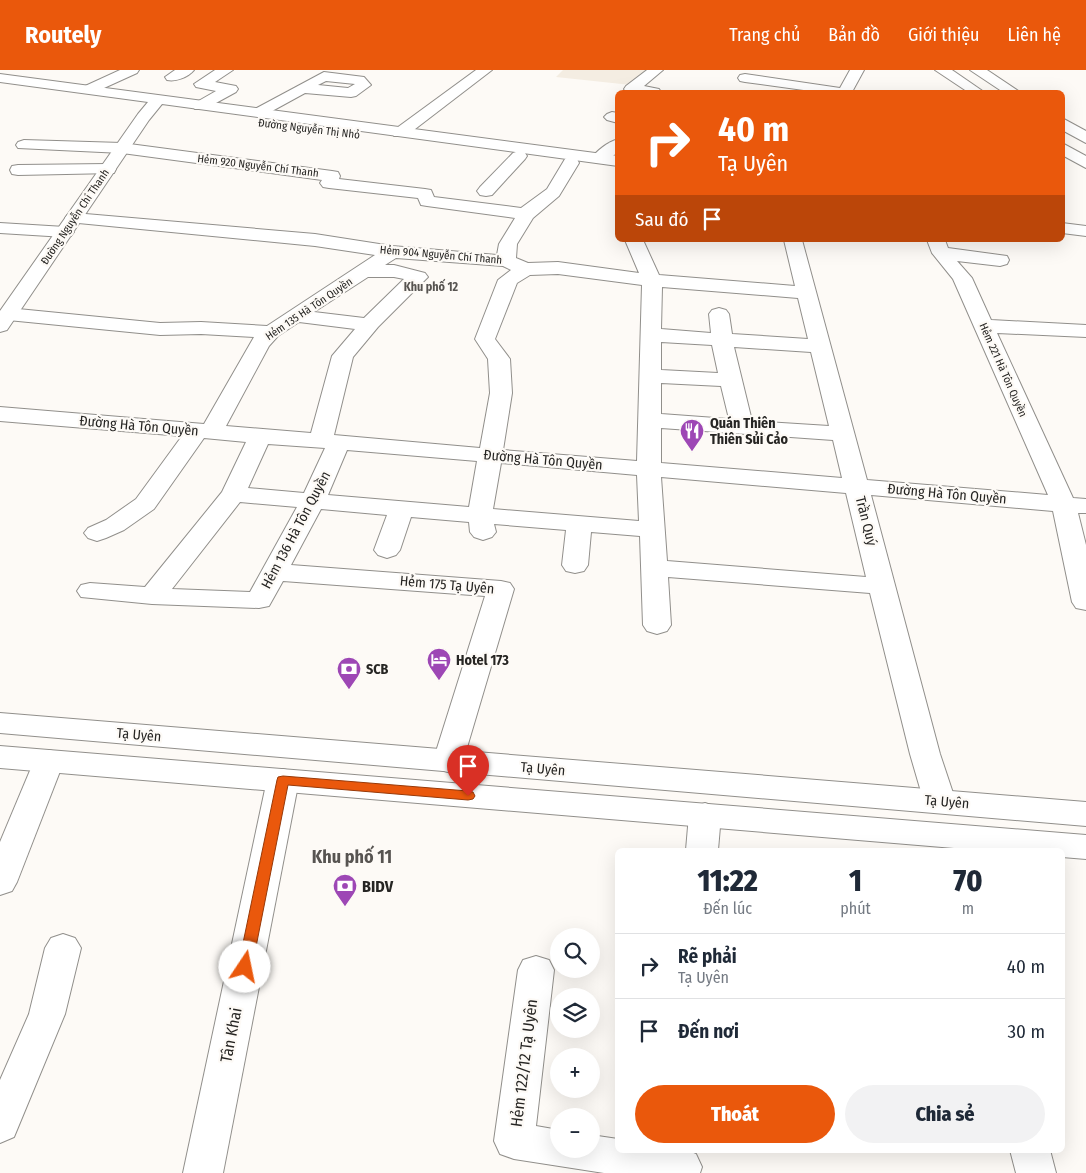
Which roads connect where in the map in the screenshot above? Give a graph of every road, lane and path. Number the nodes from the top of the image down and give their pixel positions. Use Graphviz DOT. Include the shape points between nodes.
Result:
graph roads {
  1 [pos="132,70"];
  2 [pos="186,70"];
  3 [pos="226,70"];
  4 [pos="485,70"];
  5 [pos="656,70"];
  6 [pos="857,70"];
  7 [pos="942,70"];
  8 [pos="977,70"];
  9 [pos="329,73"];
  10 [pos="748,74"];
  11 [pos="172,77"];
  12 [pos="0,78"];
  13 [pos="0,88"];
  14 [pos="304,88"];
  15 [pos="88,90"];
  16 [pos="638,90"];
  17 [pos="736,90"];
  18 [pos="829,90"];
  19 [pos="846,90"];
  20 [pos="974,90"];
  21 [pos="1010,90"];
  22 [pos="71,98"];
  23 [pos="154,104"];
  24 [pos="200,106"];
  25 [pos="258,114"];
  26 [pos="1065,125"];
  27 [pos="400,133"];
  28 [pos="1086,138"];
  29 [pos="24,145"];
  30 [pos="615,146"];
  31 [pos="122,148"];
  32 [pos="1065,150"];
  33 [pos="519,156"];
  34 [pos="600,159"];
  35 [pos="615,161"];
  36 [pos="571,163"];
  37 [pos="1086,163"];
  38 [pos="108,169"];
  39 [pos="615,169"];
  40 [pos="18,170"];
  41 [pos="486,191"];
  42 [pos="527,214"];
  43 [pos="1065,221"];
  44 [pos="69,225"];
  45 [pos="0,228"];
  46 [pos="1065,228"];
  47 [pos="1085,231"];
  48 [pos="635,242"];
  49 [pos="794,242"];
  50 [pos="939,246"];
  51 [pos="392,252"];
  52 [pos="1000,260"];
  53 [pos="506,261"];
  54 [pos="526,269"];
  55 [pos="361,271"];
  56 [pos="652,280"];
  57 [pos="807,293"];
  58 [pos="719,314"];
  59 [pos="296,316"];
  60 [pos="4,320"];
  61 [pos="369,325"];
  62 [pos="984,326"];
  63 [pos="1086,331"];
  64 [pos="271,332"];
  65 [pos="651,335"];
  66 [pos="721,339"];
  67 [pos="820,346"];
  68 [pos="650,376"];
  69 [pos="730,380"];
  70 [pos="0,414"];
  71 [pos="650,420"];
  72 [pos="743,427"];
  73 [pos="205,432"];
  74 [pos="844,434"];
  75 [pos="260,436"];
  76 [pos="330,442"];
  77 [pos="489,456"];
  78 [pos="649,469"];
  79 [pos="858,487"];
  80 [pos="233,494"];
  81 [pos="313,501"];
  82 [pos="1075,505"];
  83 [pos="402,508"];
  84 [pos="481,524"];
  85 [pos="579,524"];
  86 [pos="653,530"];
  87 [pos="97,533"];
  88 [pos="386,550"];
  89 [pos="575,565"];
  90 [pos="655,568"];
  91 [pos="274,572"];
  92 [pos="883,586"];
  93 [pos="90,591"];
  94 [pos="152,596"];
  95 [pos="1086,602"];
  96 [pos="657,624"];
  97 [pos="0,723"];
  98 [pos="0,756"];
  99 [pos="49,761"];
  100 [pos="448,761"];
  101 [pos="286,764"];
  102 [pos="940,802"];
  103 [pos="1086,814"];
  104 [pos="705,815"];
  105 [pos="952,843"];
  106 [pos="1086,847"];
  107 [pos="702,848"];
  108 [pos="0,882"];
  109 [pos="63,948"];
  110 [pos="536,970"];
  111 [pos="0,1125"];
  112 [pos="550,1147"];
  113 [pos="600,1153"];
  114 [pos="1031,1153"];
  115 [pos="682,1163"];
  116 [pos="203,1173"];
  117 [pos="1036,1173"];
  1 -- 15 [label="main road"];
  2 -- 11 [label="main road"];
  3 -- 24 [label="main road" via="201,84 231,88"];
  4 -- 27 [label="main road"];
  5 -- 16 [label="main road" via="630,89"];
  6 -- 19 [label="main road"];
  7 -- 20 [label="main road"];
  8 -- 21 [label="main road"];
  9 -- 14 [label="main road"];
  9 -- 14 [label="main road" via="359,80 364,85 351,94"];
  10 -- 17 [label="main road"];
  10 -- 18 [label="main road"];
  12 -- 15 [label="main road"];
  13 -- 22 [label="main road, Đường Nguyễn Thị Nhỏ"];
  14 -- 25 [label="main road"];
  15 -- 22 [label="main road"];
  15 -- 23 [label="main road"];
  22 -- 23 [label="main road, Đường Nguyễn Thị Nhỏ"];
  23 -- 24 [label="main road, Đường Nguyễn Thị Nhỏ"];
  23 -- 31 [label="main road, Đường Nguyễn Chí Thanh"];
  23 -- 33 [label="main road, Đường Nguyễn Thị Nhỏ"];
  24 -- 25 [label="main road, Đường Nguyễn Thị Nhỏ"];
  25 -- 27 [label="main road, Đường Nguyễn Thị Nhỏ"];
  26 -- 28 [label="main road"];
  27 -- 34 [label="main road, Đường Nguyễn Thị Nhỏ"];
  29 -- 31 [label="main road"];
  30 -- 34 [label="main road"];
  31 -- 38 [label="main road, Đường Nguyễn Chí Thanh"];
  31 -- 42 [label="main road, Hẻm 920 Nguyễn Chí Thanh" via="332,176 329,183 425,194 427,201"];
  32 -- 37 [label="main road"];
  33 -- 36 [label="main road, Đường Nguyễn Thị Nhỏ"];
  33 -- 41 [label="main road"];
  34 -- 35 [label="main road, Đường Nguyễn Thị Nhỏ"];
  36 -- 39 [label="main road, Đường Nguyễn Thị Nhỏ"];
  36 -- 42 [label="main road" via="553,192"];
  38 -- 40 [label="main road"];
  38 -- 44 [label="main road, Đường Nguyễn Chí Thanh"];
  42 -- 53 [label="main road" via="508,244"];
  43 -- 47 [label="main road"];
  44 -- 45 [label="main road, Hẻm 904 Nguyễn Chí Thanh"];
  44 -- 51 [label="main road, Hẻm 904 Nguyễn Chí Thanh" via="315,240"];
  44 -- 60 [label="main road, Đường Nguyễn Chí Thanh"];
  46 -- 47 [label="main road"];
  48 -- 56 [label="main road"];
  49 -- 57 [label="main road, Trần Quý"];
  50 -- 52 [label="main road"];
  50 -- 62 [label="main road, Hẻm 221 Hà Tôn Quyền" via="962,278"];
  51 -- 53 [label="main road, Hẻm 904 Nguyễn Chí Thanh"];
  51 -- 55 [label="main road, Hẻm 135 Hà Tôn Quyền"];
  53 -- 54 [label="main road, Hẻm 904 Nguyễn Chí Thanh"];
  54 -- 56 [label="main road, Hẻm 904 Nguyễn Chí Thanh" via="558,268"];
  54 -- 77 [label="main road" via="508,280 485,339 499,359 500,393"];
  55 -- 59 [label="main road, Hẻm 135 Hà Tôn Quyền"];
  55 -- 61 [label="main road, Hẻm 136 Hà Tôn Quyền" via="394,271 418,277"];
  56 -- 57 [label="main road, Hẻm 904 Nguyễn Chí Thanh"];
  56 -- 65 [label="main road"];
  57 -- 67 [label="main road, Trần Quý"];
  58 -- 66 [label="main road"];
  59 -- 61 [label="main road"];
  59 -- 64 [label="main road, Hẻm 135 Hà Tôn Quyền"];
  60 -- 64 [label="main road"];
  61 -- 76 [label="main road, Hẻm 136 Hà Tôn Quyền" via="343,356"];
  62 -- 63 [label="main road"];
  62 -- 82 [label="main road, Hẻm 221 Hà Tôn Quyền"];
  64 -- 73 [label="main road, Hẻm 135 Hà Tôn Quyền" via="260,343"];
  65 -- 66 [label="main road"];
  65 -- 68 [label="main road"];
  66 -- 67 [label="main road"];
  66 -- 69 [label="main road"];
  67 -- 74 [label="main road, Trần Quý"];
  68 -- 69 [label="main road"];
  68 -- 71 [label="main road"];
  69 -- 72 [label="main road"];
  70 -- 73 [label="main road, Đường Hà Tôn Quyền"];
  71 -- 72 [label="main road"];
  71 -- 78 [label="main road"];
  72 -- 74 [label="main road"];
  73 -- 75 [label="main road, Đường Hà Tôn Quyền"];
  73 -- 87 [label="main road, Hẻm 135 Hà Tôn Quyền" via="145,504"];
  74 -- 79 [label="main road, Trần Quý"];
  75 -- 76 [label="main road, Đường Hà Tôn Quyền"];
  75 -- 80 [label="main road"];
  76 -- 77 [label="main road, Đường Hà Tôn Quyền"];
  76 -- 81 [label="main road, Hẻm 136 Hà Tôn Quyền"];
  77 -- 78 [label="main road, Đường Hà Tôn Quyền"];
  77 -- 84 [label="main road"];
  78 -- 79 [label="main road, Đường Hà Tôn Quyền"];
  78 -- 86 [label="main road"];
  79 -- 82 [label="main road, Đường Hà Tôn Quyền"];
  79 -- 92 [label="main road, Trần Quý"];
  80 -- 81 [label="main road"];
  80 -- 94 [label="main road"];
  81 -- 83 [label="main road"];
  81 -- 91 [label="main road, Hẻm 136 Hà Tôn Quyền"];
  82 -- 95 [label="main road, Hẻm 221 Hà Tôn Quyền"];
  83 -- 84 [label="main road"];
  83 -- 88 [label="main road"];
  84 -- 85 [label="main road"];
  85 -- 86 [label="main road"];
  85 -- 89 [label="main road"];
  86 -- 90 [label="main road"];
  90 -- 92 [label="main road"];
  90 -- 96 [label="main road"];
  91 -- 94 [label="main road, Hẻm 136 Hà Tôn Quyền" via="259,600"];
  91 -- 100 [label="main road, Hẻm 175 Tạ Uyên" via="501,589"];
  92 -- 102 [label="main road, Trần Quý"];
  93 -- 94 [label="main road"];
  97 -- 101 [label="main road, Tạ Uyên"];
  98 -- 99 [label="main road, Tạ Uyên"];
  99 -- 101 [label="main road, Tạ Uyên"];
  99 -- 108 [label="main road"];
  100 -- 101 [label="main road, Tạ Uyên"];
  100 -- 102 [label="main road, Tạ Uyên"];
  101 -- 104 [label="main road, Tạ Uyên"];
  101 -- 116 [label="main road, Tân Khai"];
  102 -- 103 [label="main road, Tạ Uyên"];
  102 -- 105 [label="main road, Trần Quý"];
  104 -- 105 [label="main road, Tạ Uyên"];
  104 -- 107 [label="main road"];
  105 -- 106 [label="main road, Tạ Uyên"];
  109 -- 111 [label="main road" via="47,1014"];
  110 -- 112 [label="main road, Hẻm 122/12 Tạ Uyên" via="514,1141"];
  113 -- 115 [label="main road"];
  114 -- 117 [label="main road"];
}
